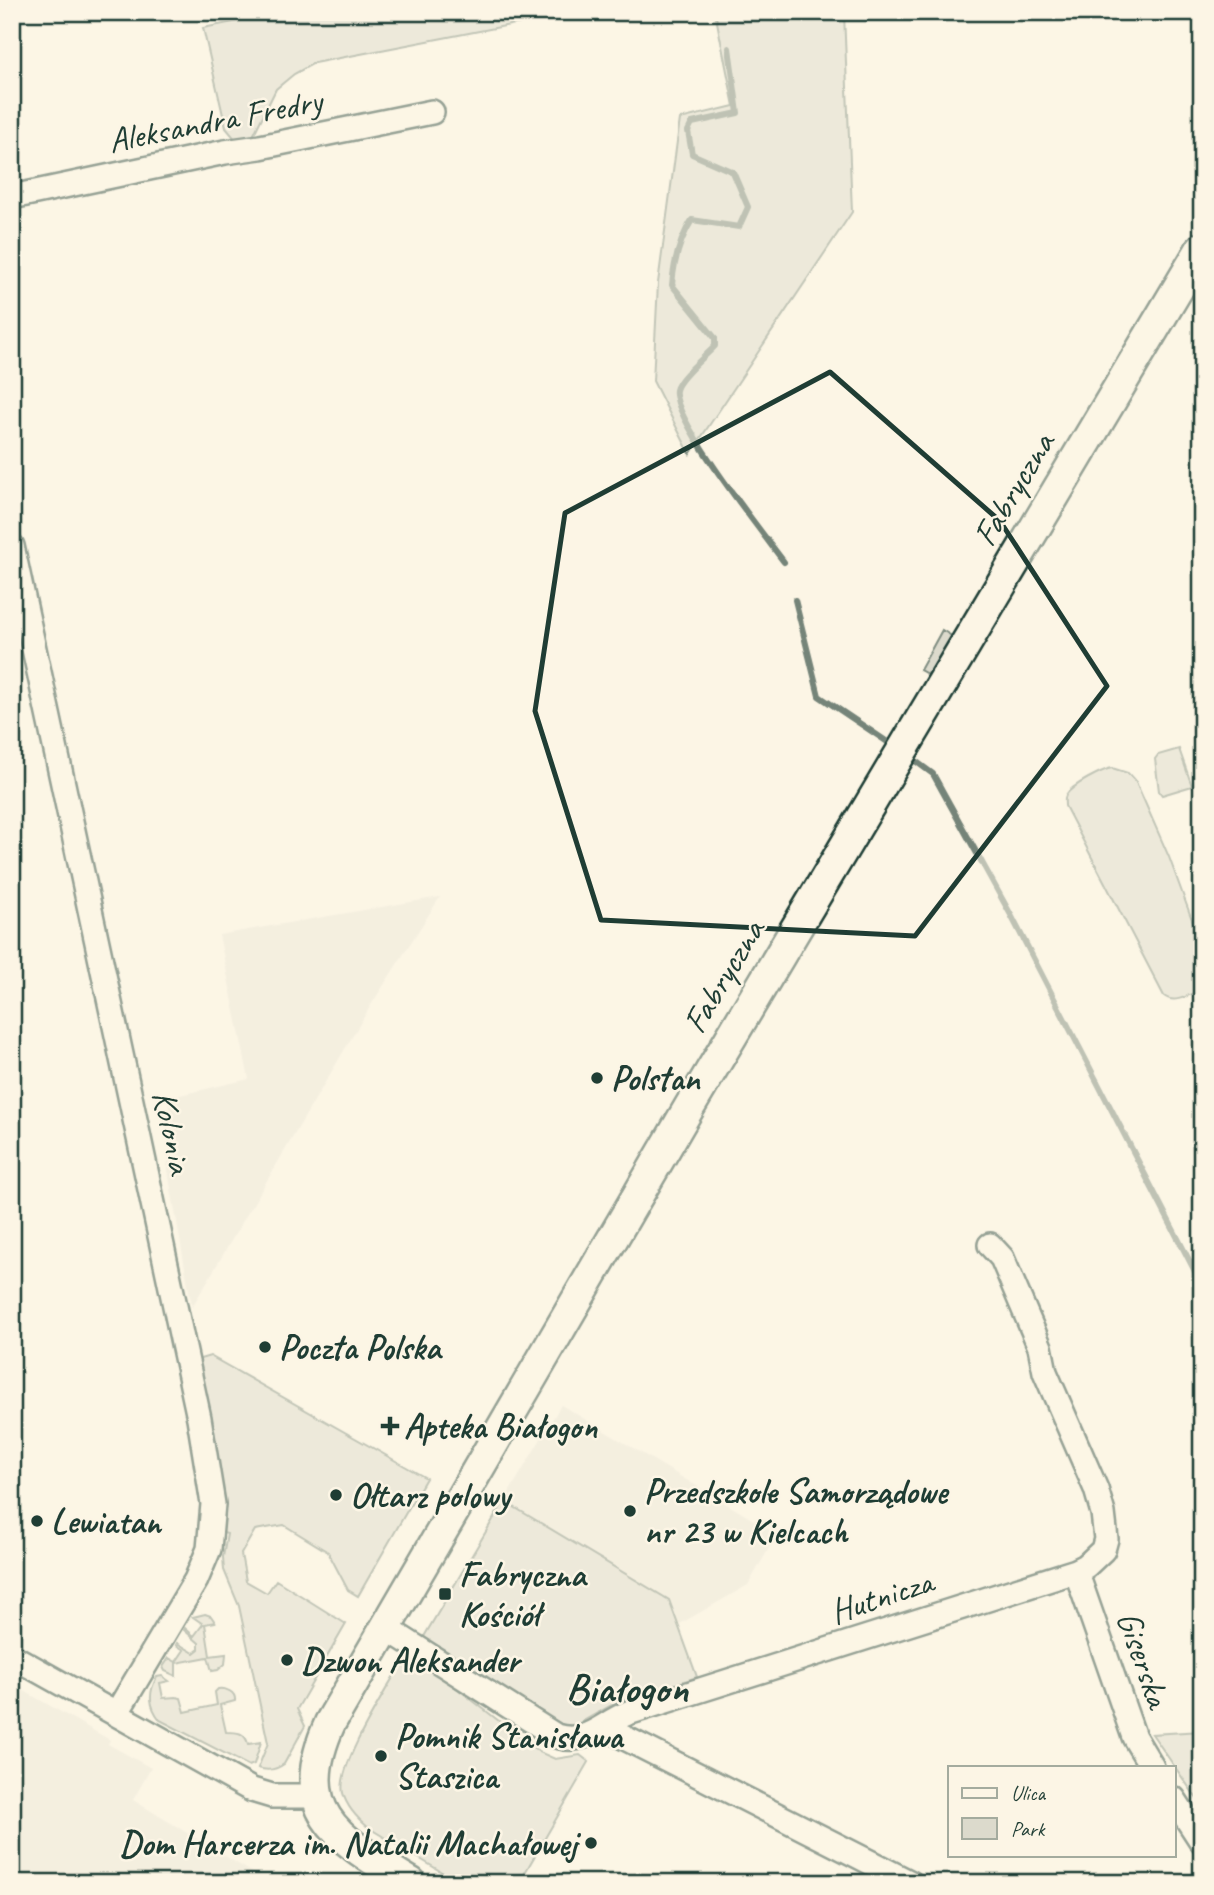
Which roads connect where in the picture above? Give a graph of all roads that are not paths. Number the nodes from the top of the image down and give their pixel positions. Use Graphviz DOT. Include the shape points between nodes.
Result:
graph roads {
  1 [pos="432,112"];
  2 [pos="12,197"];
  3 [pos="1202,248"];
  4 [pos="1193,274"];
  5 [pos="12,546"];
  6 [pos="990,1245"];
  7 [pos="1076,1571"];
  8 [pos="386,1628"];
  9 [pos="12,1656"];
  10 [pos="116,1714"];
  11 [pos="608,1724"];
  12 [pos="1152,1766"];
  13 [pos="316,1796"];
  14 [pos="1176,1803"];
  15 [pos="1202,1842"];
  16 [pos="411,1883"];
  17 [pos="911,1883"];
  1 -- 2 [label="street, Aleksandra Fredry"];
  3 -- 4 [label="main road, Fabryczna"];
  4 -- 8 [label="main road, Fabryczna" via="1166,306"];
  5 -- 10 [label="street, Kolonia" via="200,1418 213,1504 209,1549 196,1580"];
  6 -- 7 [label="street, Hutnicza" via="1002,1258 1040,1347 1045,1372 1103,1513 1103,1550"];
  7 -- 11 [label="street, Hutnicza" via="628,1713"];
  7 -- 12 [label="street, Giserska" via="1134,1737"];
  8 -- 11 [label="street, Hutnicza" via="556,1736 579,1739"];
  8 -- 13 [label="main road, Fabryczna" via="321,1742 314,1779"];
  9 -- 10 [label="street"];
  10 -- 13 [label="street" via="260,1794"];
  11 -- 17 [label="street" via="621,1736"];
  13 -- 16 [label="main road" via="328,1822 348,1843"];
  14 -- 15 [label="street"];
}
